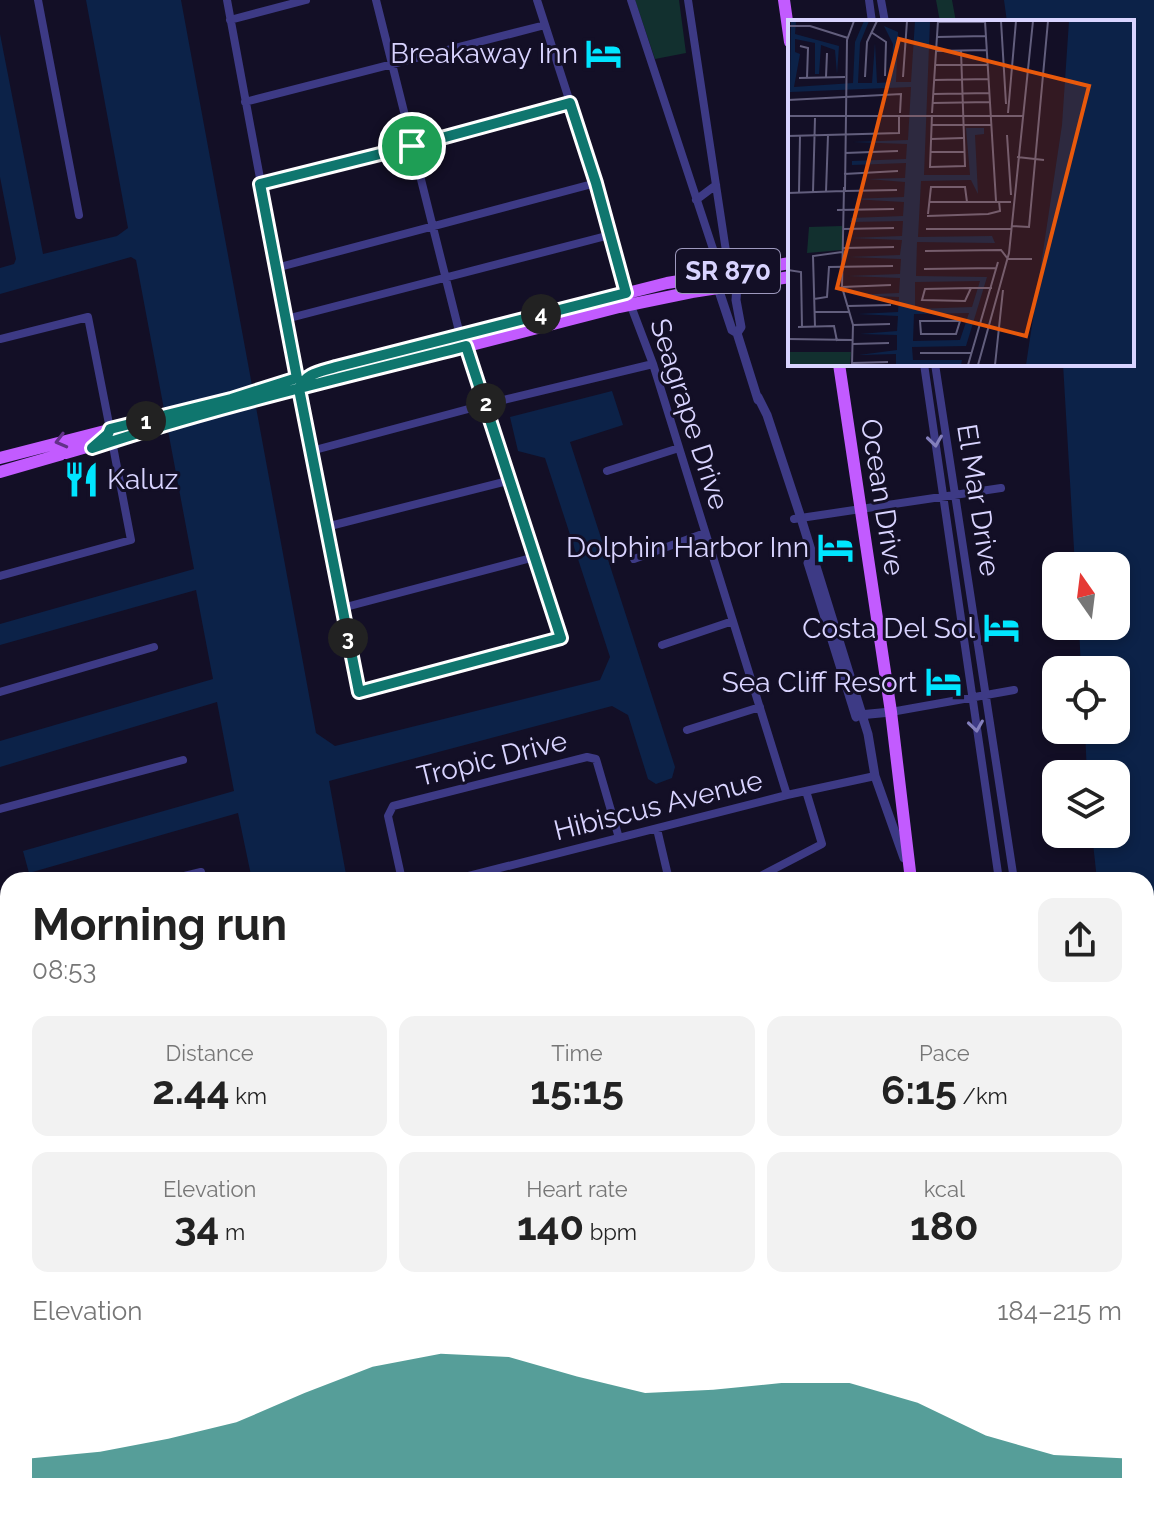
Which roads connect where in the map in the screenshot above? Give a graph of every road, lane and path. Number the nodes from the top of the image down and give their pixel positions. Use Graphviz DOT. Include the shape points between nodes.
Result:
graph roads {
  1 [pos="38,0"];
  2 [pos="227,0"];
  3 [pos="306,0"];
  4 [pos="376,0"];
  5 [pos="537,0"];
  6 [pos="631,0"];
  7 [pos="688,0"];
  8 [pos="785,0"];
  9 [pos="869,0"];
  10 [pos="881,0"];
  11 [pos="230,20"];
  12 [pos="872,20"];
  13 [pos="885,20"];
  14 [pos="545,25"];
  15 [pos="788,25"];
  16 [pos="392,64"];
  17 [pos="245,102"];
  18 [pos="570,103"];
  19 [pos="412,146"];
  20 [pos="596,183"];
  21 [pos="260,184"];
  22 [pos="716,185"];
  23 [pos="698,203"];
  24 [pos="79,215"];
  25 [pos="432,226"];
  26 [pos="610,235"];
  27 [pos="726,245"];
  28 [pos="713,250"];
  29 [pos="788,263"];
  30 [pos="276,268"];
  31 [pos="722,272"];
  32 [pos="788,277"];
  33 [pos="445,278"];
  34 [pos="737,285"];
  35 [pos="718,288"];
  36 [pos="629,299"];
  37 [pos="286,319"];
  38 [pos="737,333"];
  39 [pos="0,339"];
  40 [pos="464,340"];
  41 [pos="653,364"];
  42 [pos="839,366"];
  43 [pos="924,366"];
  44 [pos="935,366"];
  45 [pos="302,381"];
  46 [pos="487,404"];
  47 [pos="111,435"];
  48 [pos="679,448"];
  49 [pos="311,451"];
  50 [pos="0,458"];
  51 [pos="607,471"];
  52 [pos="0,472"];
  53 [pos="511,480"];
  54 [pos="1001,488"];
  55 [pos="956,495"];
  56 [pos="942,497"];
  57 [pos="861,509"];
  58 [pos="797,519"];
  59 [pos="326,527"];
  60 [pos="705,533"];
  61 [pos="535,557"];
  62 [pos="634,559"];
  63 [pos="0,576"];
  64 [pos="342,608"];
  65 [pos="733,621"];
  66 [pos="662,645"];
  67 [pos="154,647"];
  68 [pos="1014,690"];
  69 [pos="0,692"];
  70 [pos="986,695"];
  71 [pos="857,697"];
  72 [pos="972,698"];
  73 [pos="760,707"];
  74 [pos="891,712"];
  75 [pos="878,713"];
  76 [pos="859,715"];
  77 [pos="687,730"];
  78 [pos="183,760"];
  79 [pos="875,776"];
  80 [pos="806,791"];
  81 [pos="787,795"];
  82 [pos="0,809"];
  83 [pos="657,829"];
  84 [pos="619,838"];
  85 [pos="400,872"];
  86 [pos="485,872"];
  87 [pos="667,872"];
  88 [pos="768,872"];
  89 [pos="909,872"];
  90 [pos="910,872"];
  91 [pos="998,872"];
  92 [pos="1013,872"];
  1 -- 24 [label="street"];
  2 -- 11 [label="street"];
  3 -- 11 [label="street"];
  4 -- 16 [label="street"];
  5 -- 14 [label="street, Seagrape Drive"];
  6 -- 23 [label="street"];
  7 -- 22 [label="street"];
  8 -- 15 [label="main road"];
  9 -- 12 [label="street"];
  10 -- 13 [label="street"];
  11 -- 17 [label="street"];
  14 -- 16 [label="street"];
  14 -- 18 [label="street, Seagrape Drive"];
  16 -- 17 [label="street"];
  16 -- 19 [label="street"];
  17 -- 21 [label="street"];
  18 -- 19 [label="street"];
  18 -- 20 [label="street, Seagrape Drive"];
  19 -- 21 [label="street"];
  19 -- 25 [label="street"];
  20 -- 25 [label="street"];
  20 -- 26 [label="street, Seagrape Drive"];
  21 -- 30 [label="street"];
  22 -- 23 [label="street"];
  22 -- 27 [label="street"];
  23 -- 28 [label="street"];
  25 -- 30 [label="street"];
  25 -- 33 [label="street"];
  26 -- 33 [label="street"];
  26 -- 36 [label="street, Seagrape Drive"];
  27 -- 28 [label="street"];
  27 -- 31 [label="street"];
  28 -- 31 [label="street"];
  29 -- 31 [label="main road, SR 870"];
  30 -- 37 [label="street"];
  31 -- 35 [label="main road" via="726,280"];
  31 -- 36 [label="main road, SR 870"];
  32 -- 34 [label="main road, SR 870"];
  33 -- 37 [label="street"];
  33 -- 40 [label="street"];
  34 -- 35 [label="main road, SR 870"];
  34 -- 38 [label="street"];
  35 -- 36 [label="main road, SR 870"];
  35 -- 38 [label="street"];
  36 -- 40 [label="main road, SR 870"];
  36 -- 41 [label="street, Seagrape Drive"];
  37 -- 45 [label="street"];
  38 -- 58 [label="street"];
  39 -- 47 [label="street" via="88,317"];
  40 -- 45 [label="main road, SR 870"];
  40 -- 45 [label="main road, SR 870"];
  40 -- 46 [label="street"];
  41 -- 46 [label="street"];
  41 -- 48 [label="street, Seagrape Drive"];
  42 -- 57 [label="main road, Ocean Drive"];
  43 -- 56 [label="street, El Mar Drive, one-way"];
  44 -- 55 [label="street, El Mar Drive"];
  45 -- 47 [label="main road, SR 870"];
  45 -- 49 [label="street"];
  46 -- 49 [label="street"];
  46 -- 53 [label="street"];
  47 -- 50 [label="main road, SR 870, one-way"];
  47 -- 52 [label="main road" via="92,448"];
  47 -- 63 [label="street" via="131,540"];
  48 -- 51 [label="street"];
  48 -- 60 [label="street, Seagrape Drive"];
  49 -- 59 [label="street"];
  53 -- 59 [label="street"];
  53 -- 61 [label="street"];
  54 -- 55 [label="street"];
  55 -- 56 [label="street"];
  55 -- 70 [label="street, El Mar Drive"];
  56 -- 57 [label="street"];
  56 -- 72 [label="street, El Mar Drive"];
  57 -- 58 [label="street"];
  57 -- 74 [label="main road, Ocean Drive"];
  58 -- 71 [label="street"];
  58 -- 76 [label="street"];
  59 -- 64 [label="street"];
  60 -- 62 [label="street"];
  60 -- 65 [label="street, Seagrape Drive"];
  61 -- 64 [label="street"];
  61 -- 64 [label="street" via="561,638 359,692"];
  65 -- 66 [label="street"];
  65 -- 73 [label="street, Seagrape Drive"];
  67 -- 69 [label="street"];
  68 -- 70 [label="street"];
  70 -- 72 [label="street"];
  70 -- 92 [label="street, El Mar Drive"];
  71 -- 75 [label="street"];
  71 -- 76 [label="street"];
  72 -- 74 [label="street"];
  72 -- 91 [label="street, El Mar Drive, one-way"];
  73 -- 77 [label="street"];
  73 -- 81 [label="street, Seagrape Drive"];
  74 -- 75 [label="street"];
  74 -- 90 [label="main road, Ocean Drive"];
  75 -- 76 [label="street"];
  76 -- 79 [label="street"];
  78 -- 82 [label="street"];
  79 -- 80 [label="street, Hibiscus Avenue"];
  79 -- 89 [label="street"];
  80 -- 81 [label="street, Hibiscus Avenue"];
  80 -- 88 [label="street" via="822,844"];
  81 -- 83 [label="street, Hibiscus Avenue"];
  83 -- 84 [label="street, Hibiscus Avenue"];
  83 -- 87 [label="street"];
  84 -- 85 [label="street, Tropic Drive" via="596,759 587,757 393,806 388,816"];
  84 -- 86 [label="street, Hibiscus Avenue"];
}
